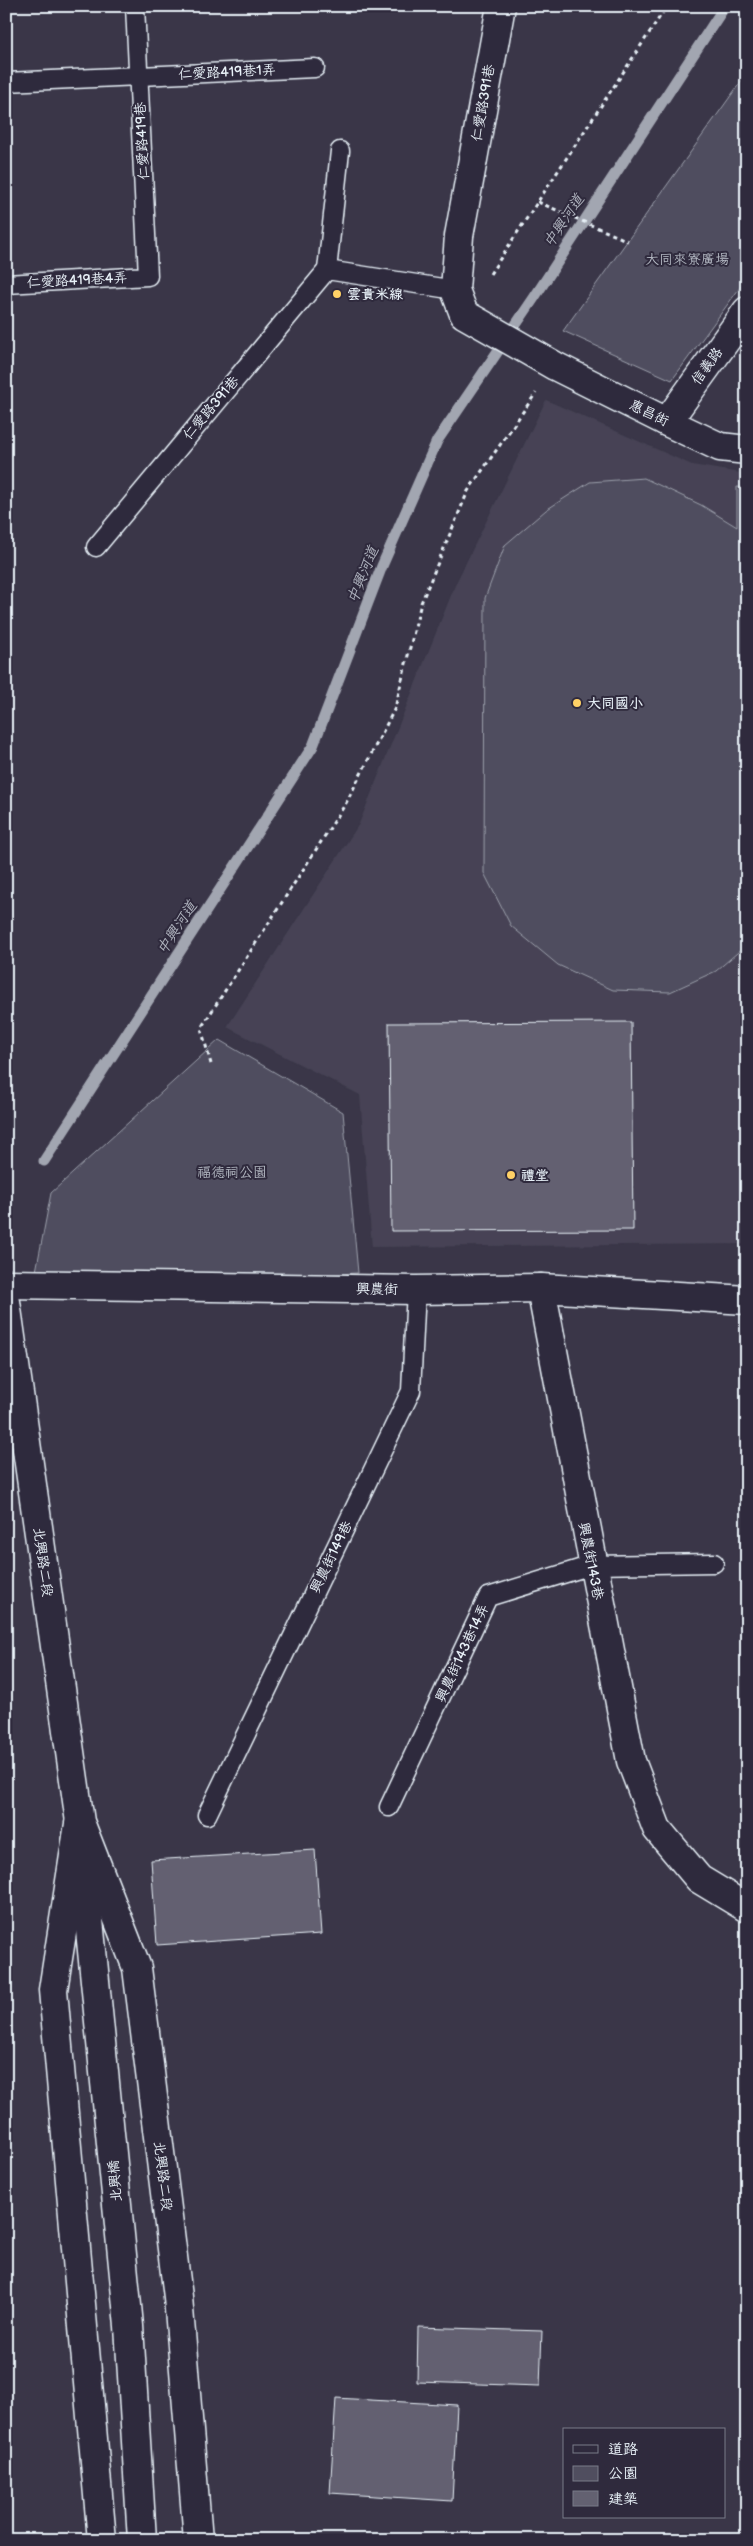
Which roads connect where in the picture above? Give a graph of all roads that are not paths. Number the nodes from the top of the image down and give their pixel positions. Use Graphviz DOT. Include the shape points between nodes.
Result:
graph roads {
  1 [pos="135,6"];
  2 [pos="501,6"];
  3 [pos="315,68"];
  4 [pos="139,76"];
  5 [pos="6,82"];
  6 [pos="340,151"];
  7 [pos="327,270"];
  8 [pos="148,276"];
  9 [pos="6,284"];
  10 [pos="460,302"];
  11 [pos="747,311"];
  12 [pos="667,422"];
  13 [pos="747,450"];
  14 [pos="96,547"];
  15 [pos="6,1284"];
  16 [pos="541,1288"];
  17 [pos="416,1290"];
  18 [pos="747,1300"];
  19 [pos="6,1302"];
  20 [pos="714,1563"];
  21 [pos="592,1565"];
  22 [pos="390,1807"];
  23 [pos="207,1815"];
  24 [pos="80,1822"];
  25 [pos="747,1908"];
  26 [pos="102,2540"];
  27 [pos="142,2540"];
  28 [pos="198,2540"];
  1 -- 4 [label="lane, 仁愛路419巷"];
  2 -- 10 [label="street, 仁愛路391巷" via="459,236"];
  3 -- 4 [label="lane, 仁愛路419巷1弄"];
  4 -- 5 [label="lane, 仁愛路419巷1弄"];
  4 -- 8 [label="lane, 仁愛路419巷"];
  6 -- 7 [label="lane"];
  7 -- 10 [label="lane"];
  7 -- 14 [label="lane, 仁愛路391巷"];
  8 -- 9 [label="lane, 仁愛路419巷4弄"];
  10 -- 12 [label="street, 惠昌街" via="555,366"];
  11 -- 12 [label="street, 信義路"];
  12 -- 13 [label="street, 惠昌街" via="720,447"];
  15 -- 17 [label="street, 興農街"];
  16 -- 17 [label="street, 興農街"];
  16 -- 18 [label="street, 興農街"];
  16 -- 21 [label="street, 興農街143巷"];
  17 -- 23 [label="lane, 興農街149巷" via="411,1391"];
  19 -- 24 [label="street, 北興路二段"];
  20 -- 21 [label="lane, 興農街143巷14弄"];
  21 -- 22 [label="lane, 興農街143巷14弄" via="488,1598"];
  21 -- 25 [label="street, 興農街143巷" via="631,1761 658,1829 699,1879"];
  24 -- 26 [label="street, 北興路二段" via="53,1990"];
  24 -- 27 [label="street, 北興橋" via="129,2326"];
  24 -- 28 [label="street, 北興路二段" via="137,1968 178,2296"];
}
